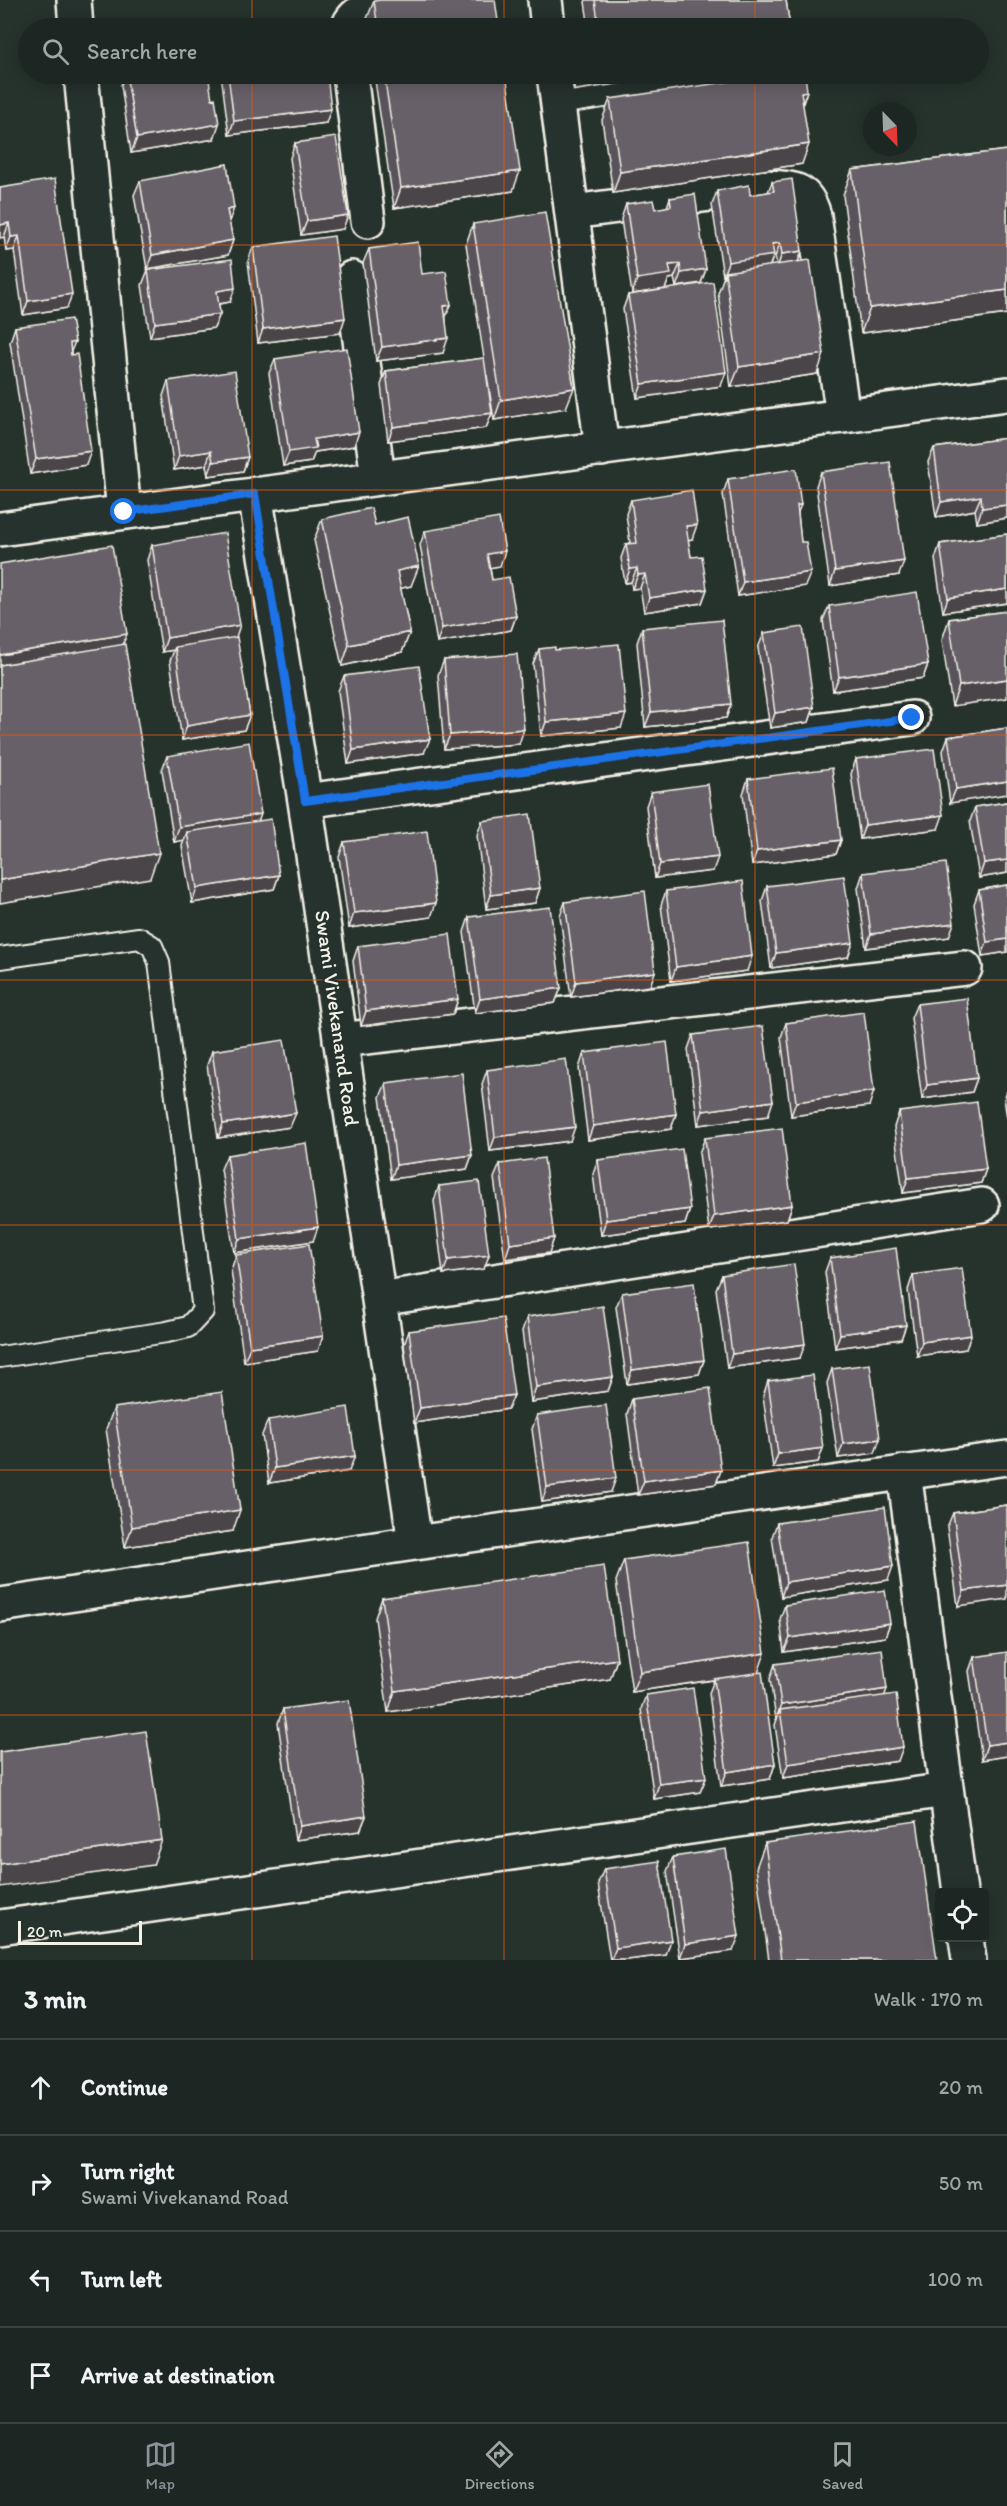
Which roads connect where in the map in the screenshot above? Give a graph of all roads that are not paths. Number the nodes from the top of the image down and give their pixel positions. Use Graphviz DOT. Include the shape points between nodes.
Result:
graph roads {
  1 [pos="74,0"];
  2 [pos="430,0"];
  3 [pos="545,0"];
  4 [pos="75,18"];
  5 [pos="354,18"];
  6 [pos="547,18"];
  7 [pos="82,84"];
  8 [pos="352,84"];
  9 [pos="622,84"];
  10 [pos="556,89"];
  11 [pos="572,212"];
  12 [pos="368,221"];
  13 [pos="352,278"];
  14 [pos="1007,394"];
  15 [pos="843,416"];
  16 [pos="602,448"];
  17 [pos="378,478"];
  18 [pos="255,494"];
  19 [pos="124,512"];
  20 [pos="0,530"];
  21 [pos="912,718"];
  22 [pos="305,801"];
  23 [pos="0,958"];
  24 [pos="965,968"];
  25 [pos="340,1040"];
  26 [pos="982,1205"];
  27 [pos="379,1299"];
  28 [pos="0,1357"];
  29 [pos="1007,1458"];
  30 [pos="904,1472"];
  31 [pos="415,1543"];
  32 [pos="0,1605"];
  33 [pos="946,1790"];
  34 [pos="959,1888"];
  35 [pos="0,1927"];
  36 [pos="967,1942"];
  37 [pos="969,1960"];
  1 -- 4 [label="street"];
  2 -- 5 [label="street" via="378,6"];
  3 -- 6 [label="street"];
  7 -- 19 [label="street"];
  8 -- 12 [label="street"];
  9 -- 10 [label="lane"];
  10 -- 11 [label="street"];
  11 -- 15 [label="street" via="765,188 796,189 810,201 814,216"];
  11 -- 16 [label="street"];
  13 -- 17 [label="street"];
  14 -- 15 [label="street"];
  15 -- 16 [label="street"];
  16 -- 17 [label="street"];
  17 -- 18 [label="street"];
  18 -- 19 [label="street"];
  18 -- 22 [label="street, Swami Vivekanand Road"];
  19 -- 20 [label="street"];
  21 -- 22 [label="street"];
  22 -- 25 [label="street, Swami Vivekanand Road"];
  23 -- 28 [label="lane" via="139,938 152,946 159,962 203,1311 188,1327 167,1332"];
  24 -- 25 [label="street"];
  25 -- 27 [label="street, Swami Vivekanand Road"];
  26 -- 27 [label="street"];
  27 -- 31 [label="street, Swami Vivekanand Road"];
  29 -- 30 [label="street"];
  30 -- 31 [label="street"];
  30 -- 33 [label="street"];
  31 -- 32 [label="street"];
  33 -- 34 [label="street"];
  33 -- 35 [label="street"];
  36 -- 37 [label="street"];
}
